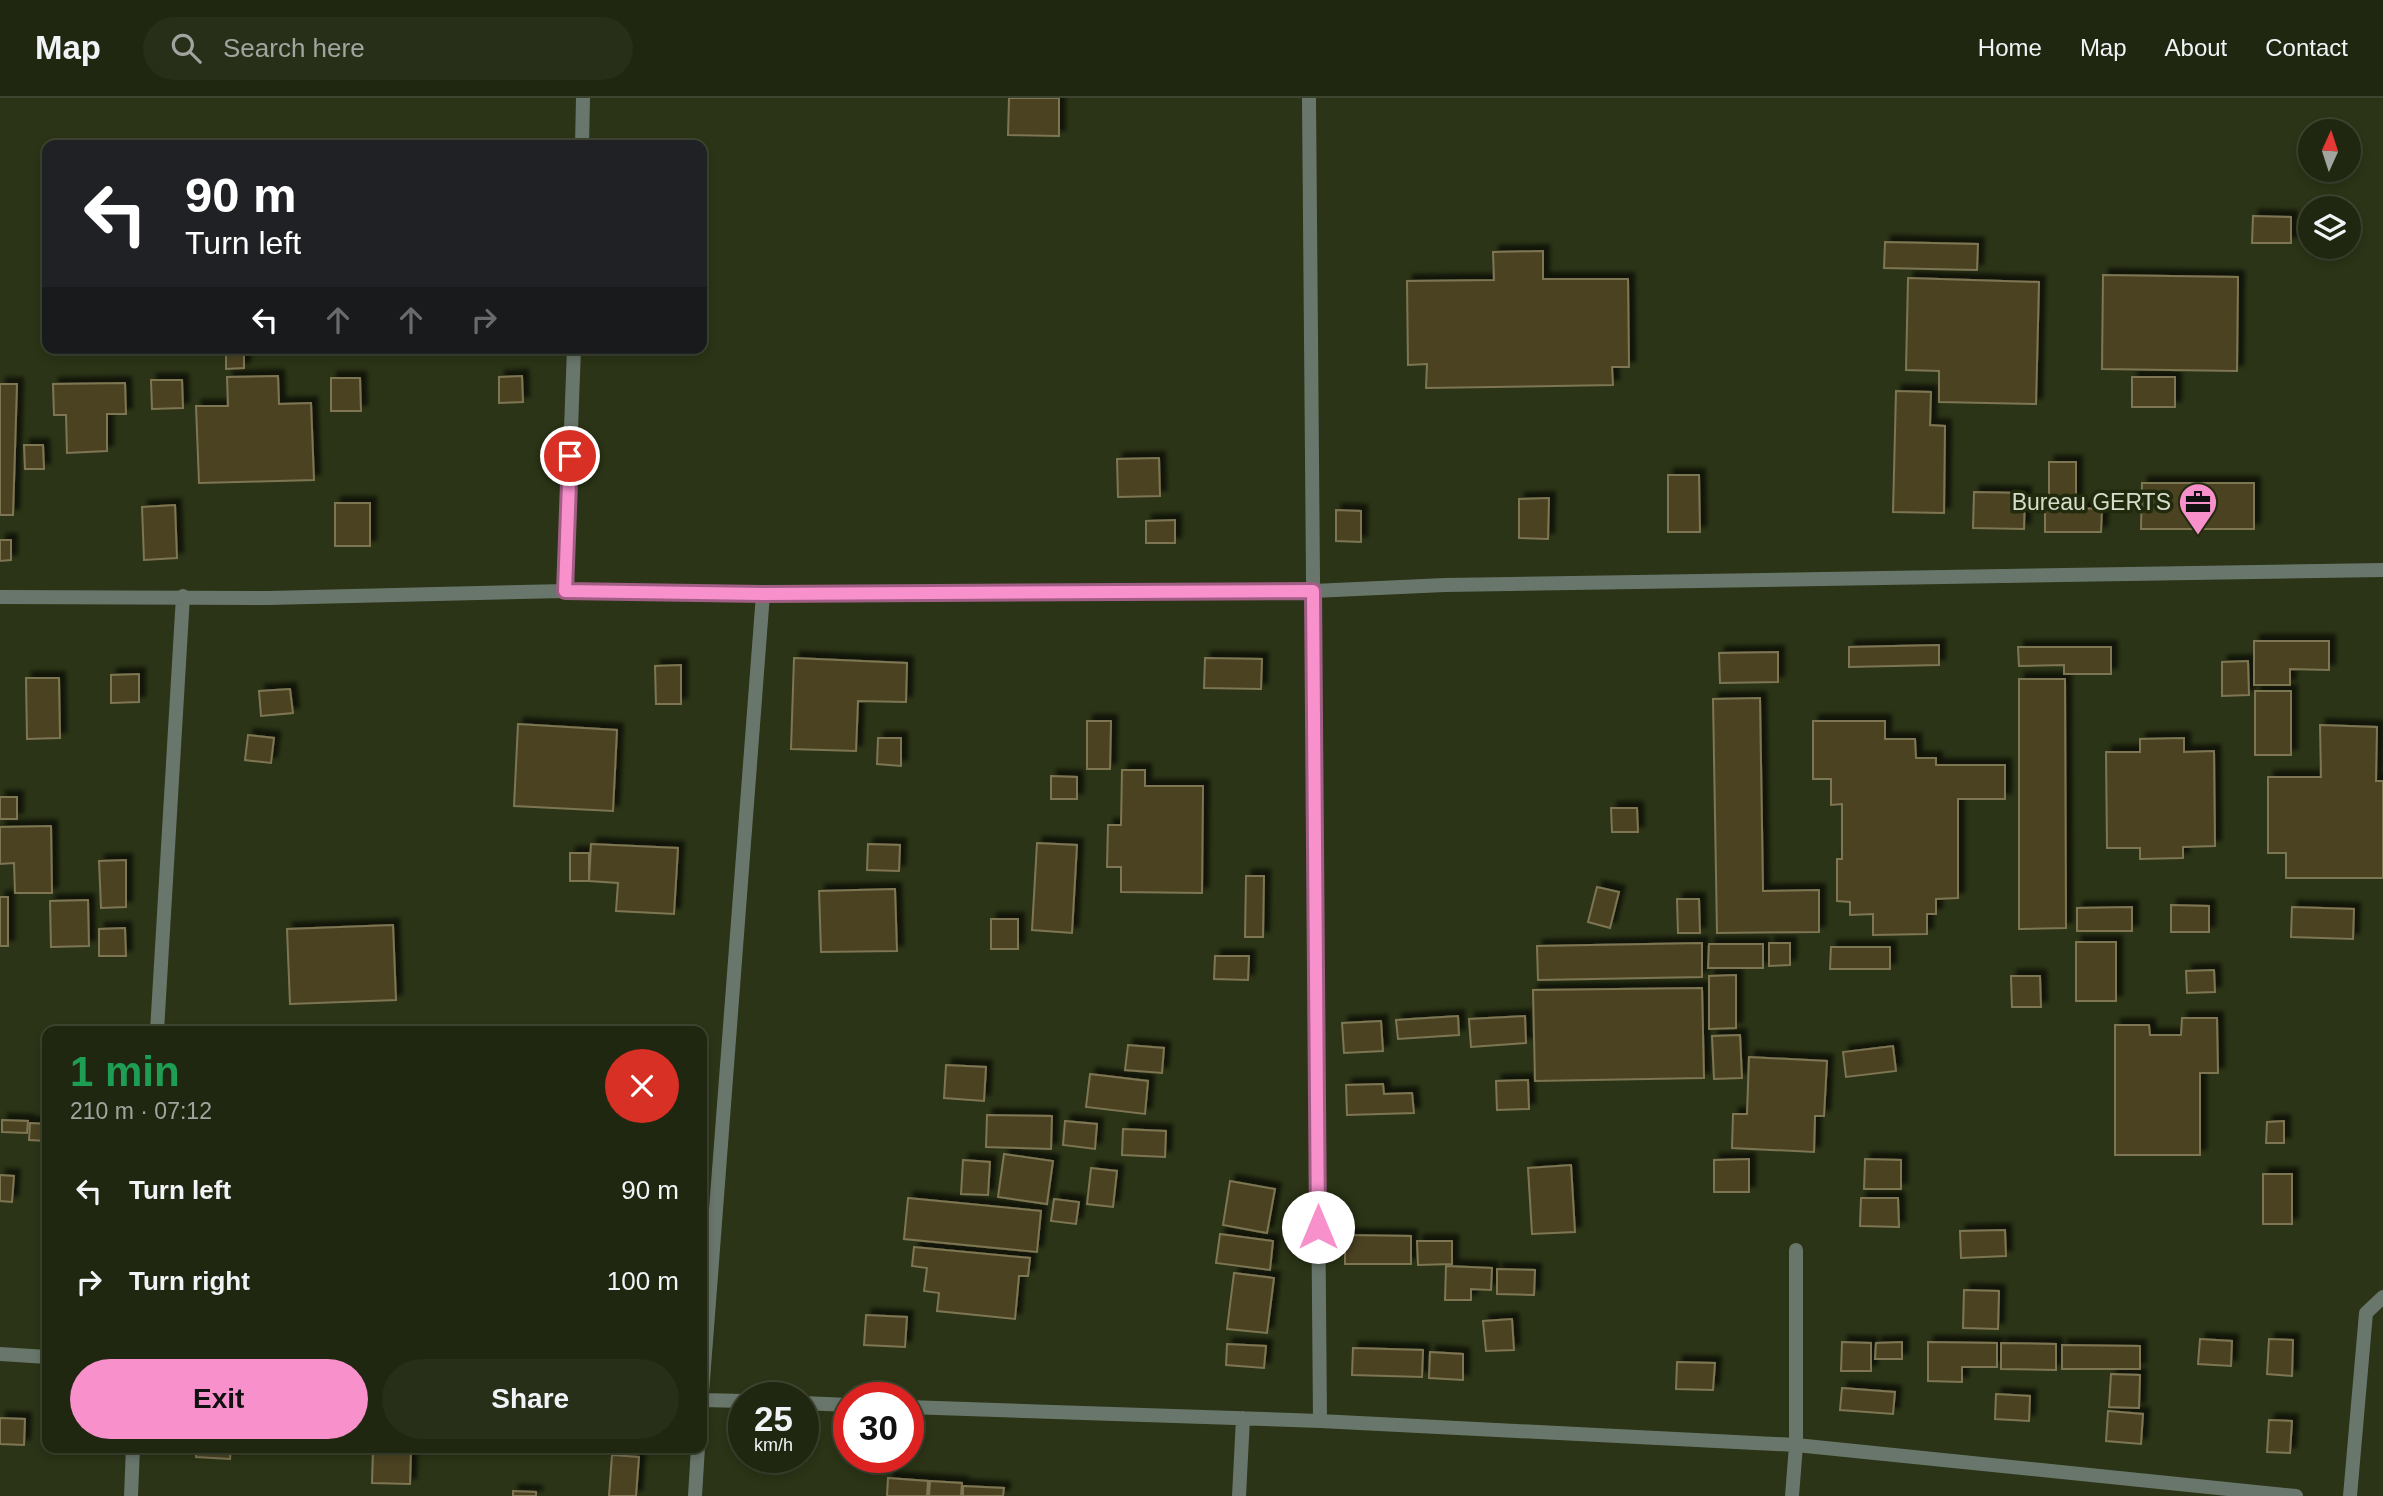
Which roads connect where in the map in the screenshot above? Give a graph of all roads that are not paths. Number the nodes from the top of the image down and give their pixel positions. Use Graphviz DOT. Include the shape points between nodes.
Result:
graph roads {
  1 [pos="583,98"];
  2 [pos="1309,98"];
  3 [pos="582,140"];
  4 [pos="574,354"];
  5 [pos="2383,570"];
  6 [pos="565,591"];
  7 [pos="1313,591"];
  8 [pos="763,594"];
  9 [pos="183,596"];
  10 [pos="0,597"];
  11 [pos="158,1026"];
  12 [pos="1796,1250"];
  13 [pos="2383,1297"];
  14 [pos="707,1327"];
  15 [pos="0,1354"];
  16 [pos="42,1357"];
  17 [pos="707,1400"];
  18 [pos="728,1401"];
  19 [pos="924,1408"];
  20 [pos="1243,1419"];
  21 [pos="1320,1421"];
  22 [pos="1796,1445"];
  23 [pos="133,1453"];
  24 [pos="698,1453"];
  25 [pos="131,1496"];
  26 [pos="695,1496"];
  27 [pos="1239,1496"];
  28 [pos="1792,1496"];
  29 [pos="2296,1496"];
  30 [pos="2350,1496"];
  1 -- 3 [label="street"];
  2 -- 7 [label="street"];
  4 -- 6 [label="street"];
  5 -- 7 [label="street"];
  6 -- 8 [label="street"];
  6 -- 9 [label="street"];
  7 -- 8 [label="street"];
  7 -- 21 [label="street"];
  8 -- 14 [label="street"];
  9 -- 10 [label="street"];
  9 -- 11 [label="street"];
  12 -- 22 [label="street"];
  13 -- 30 [label="street" via="2366,1313"];
  15 -- 16 [label="street"];
  17 -- 18 [label="street"];
  19 -- 20 [label="street"];
  20 -- 21 [label="street"];
  20 -- 27 [label="street"];
  21 -- 22 [label="street"];
  22 -- 28 [label="street"];
  22 -- 29 [label="street"];
  23 -- 25 [label="street"];
  24 -- 26 [label="street"];
}
